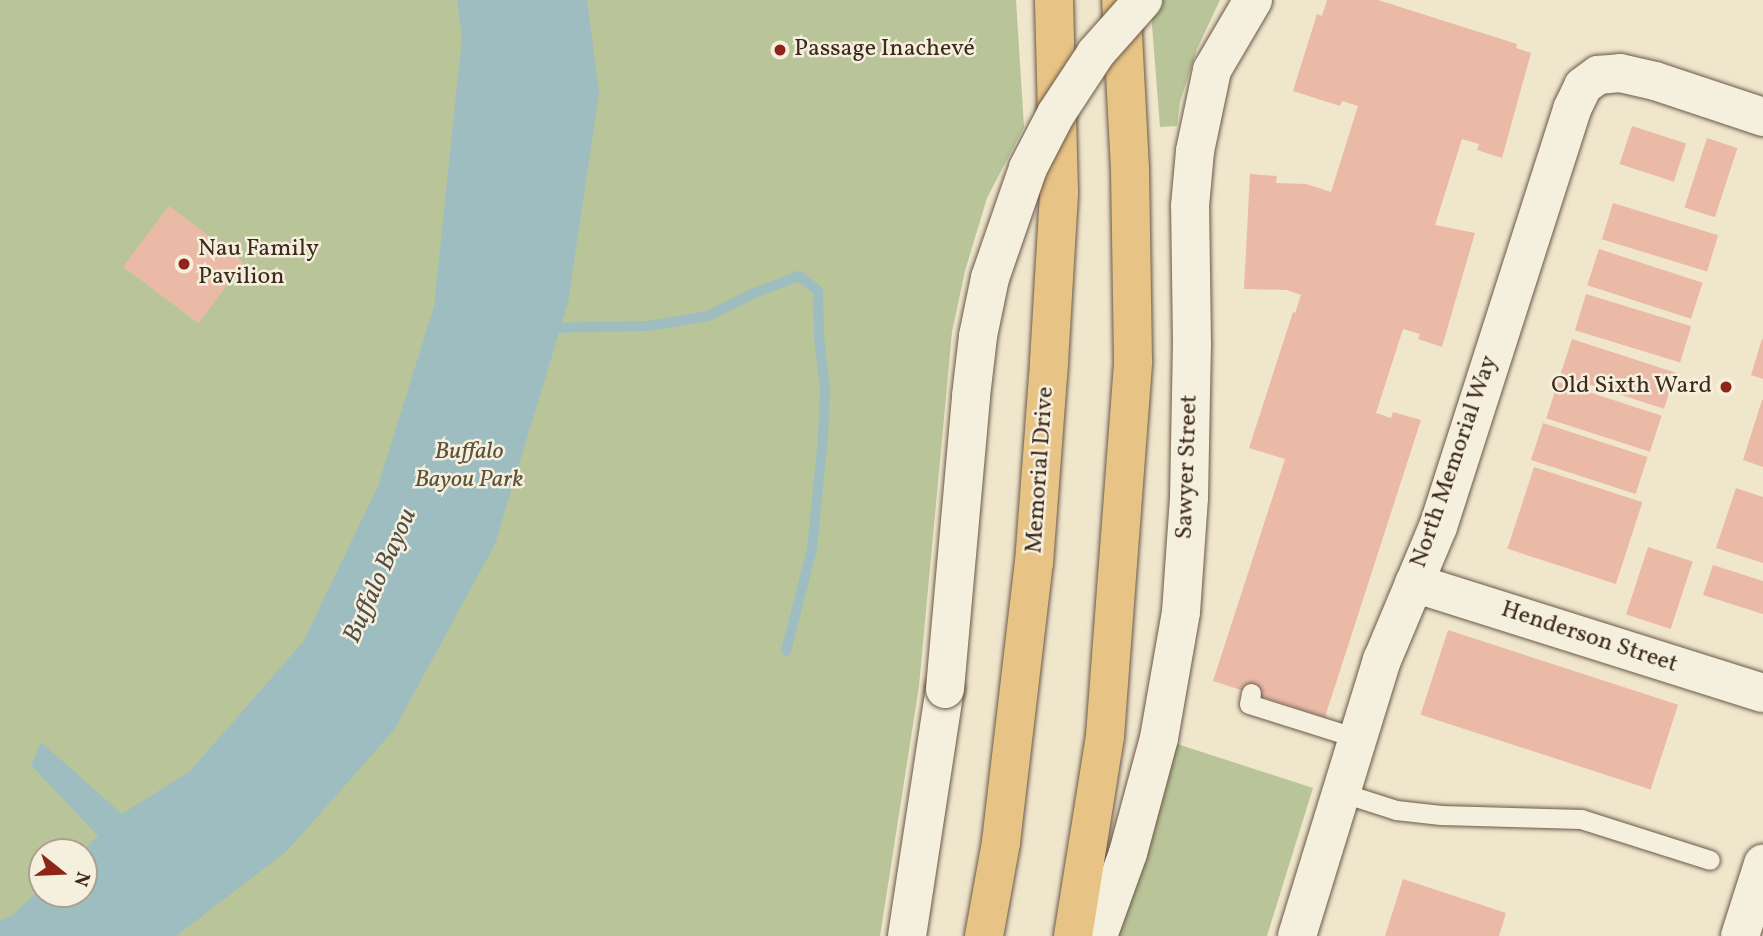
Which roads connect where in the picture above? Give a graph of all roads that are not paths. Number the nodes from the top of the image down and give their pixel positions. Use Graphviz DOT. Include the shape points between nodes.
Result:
graph roads {
  1 [pos="1054,0"];
  2 [pos="1121,0"];
  3 [pos="1143,0"];
  4 [pos="1254,0"];
  5 [pos="1763,117"];
  6 [pos="1414,583"];
  7 [pos="1251,693"];
  8 [pos="1763,693"];
  9 [pos="1357,738"];
  10 [pos="1340,792"];
  11 [pos="1001,842"];
  12 [pos="1710,860"];
  13 [pos="1763,864"];
  14 [pos="907,936"];
  15 [pos="970,936"];
  16 [pos="984,936"];
  17 [pos="1073,936"];
  18 [pos="1098,936"];
  19 [pos="1297,936"];
  20 [pos="1740,936"];
  1 -- 11 [label="main road, Memorial Drive" via="1059,192 1049,362 1034,563"];
  2 -- 17 [label="main road" via="1133,361 1105,736"];
  3 -- 14 [label="street, bridge" via="1096,54 1056,114 1028,167 990,278 971,396 946,690"];
  4 -- 18 [label="street, Sawyer Street" via="1212,70 1195,151 1190,206 1189,498 1181,612 1159,738 1128,853"];
  5 -- 6 [label="street, North Memorial Way" via="1620,74 1598,75 1583,86 1438,527"];
  6 -- 8 [label="street, Henderson Street"];
  6 -- 9 [label="street, North Memorial Way"];
  7 -- 9 [label="lane" via="1249,704"];
  9 -- 10 [label="street, North Memorial Way"];
  10 -- 12 [label="lane" via="1419,813 1581,819"];
  10 -- 19 [label="street, North Memorial Way"];
  11 -- 15 [label="main road"];
  11 -- 16 [label="main road, Memorial Drive"];
  13 -- 20 [label="street"];
}
